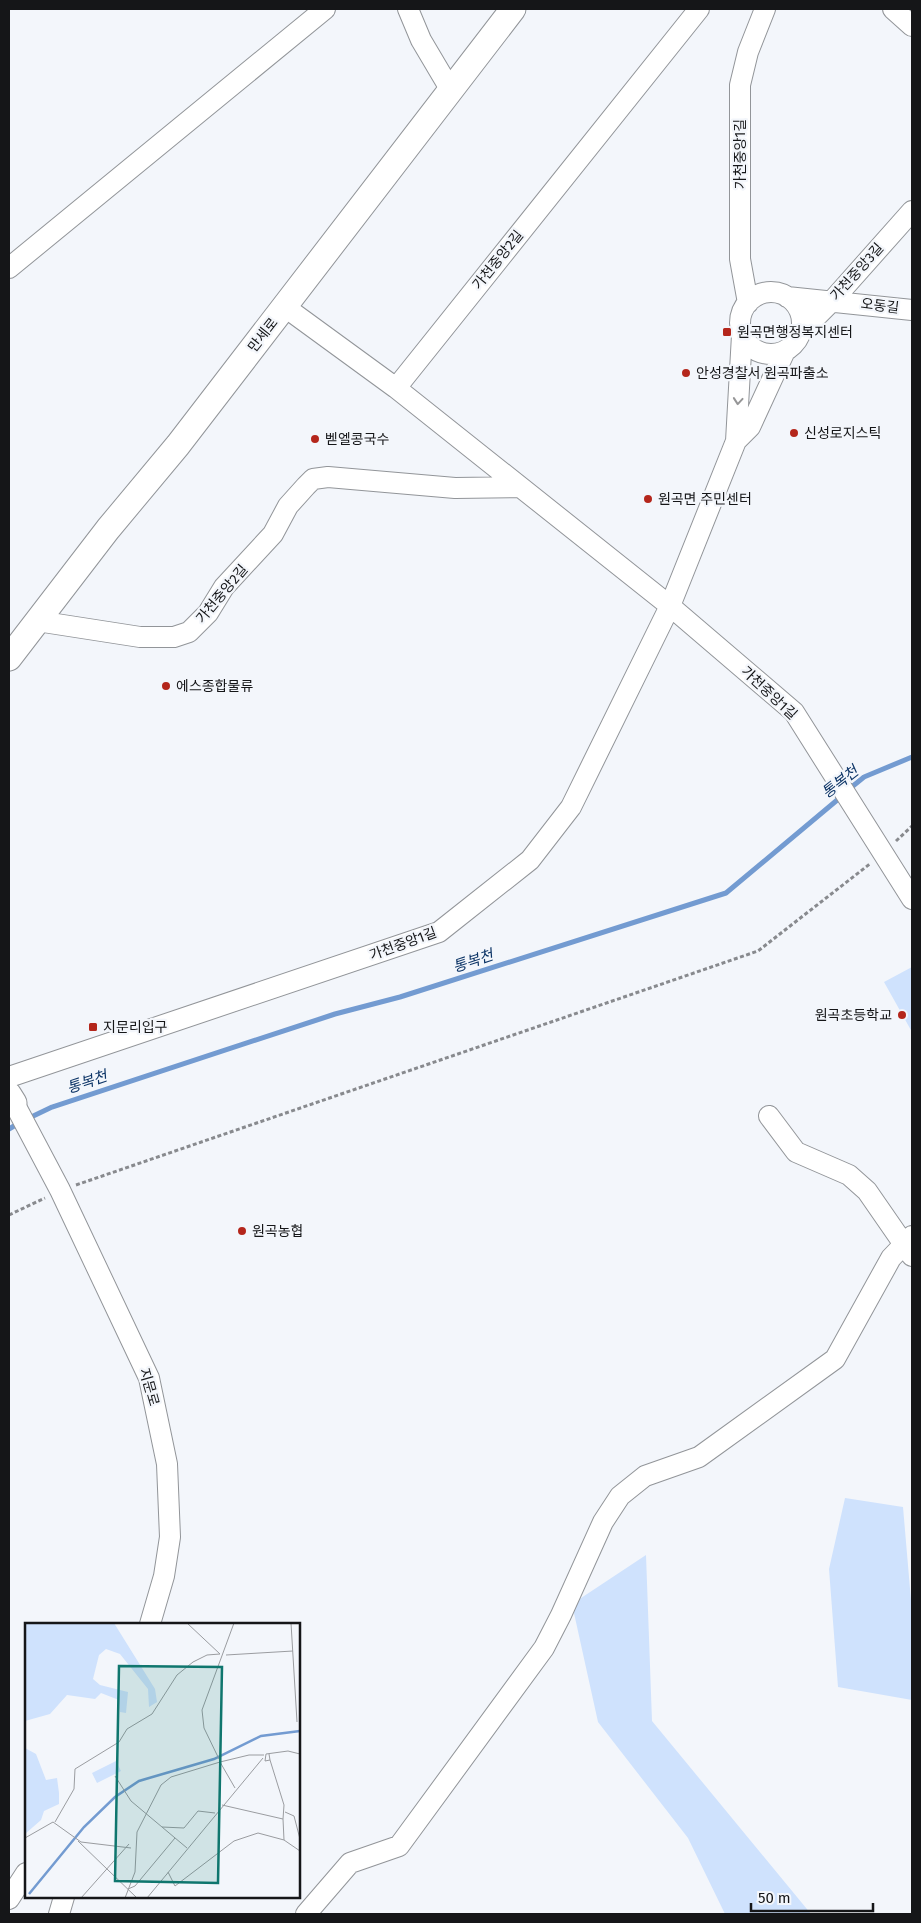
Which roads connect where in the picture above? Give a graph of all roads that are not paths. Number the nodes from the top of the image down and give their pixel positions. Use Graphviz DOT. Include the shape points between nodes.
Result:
graph roads {
  1 [pos="325,9"];
  2 [pos="408,9"];
  3 [pos="513,9"];
  4 [pos="699,9"];
  5 [pos="765,9"];
  6 [pos="894,9"];
  7 [pos="912,26"];
  8 [pos="450,89"];
  9 [pos="912,211"];
  10 [pos="9,268"];
  11 [pos="788,297"];
  12 [pos="832,300"];
  13 [pos="748,302"];
  14 [pos="285,307"];
  15 [pos="912,310"];
  16 [pos="801,332"];
  17 [pos="742,334"];
  18 [pos="785,351"];
  19 [pos="396,388"];
  20 [pos="736,441"];
  21 [pos="519,486"];
  22 [pos="670,606"];
  23 [pos="37,622"];
  24 [pos="9,658"];
  25 [pos="912,899"];
  26 [pos="9,1078"];
  27 [pos="12,1099"];
  28 [pos="769,1116"];
  29 [pos="909,1246"];
  30 [pos="150,1623"];
  31 [pos="25,1875"];
  32 [pos="64,1898"];
  33 [pos="9,1899"];
  34 [pos="59,1914"];
  35 [pos="306,1914"];
  1 -- 10 [label="street"];
  2 -- 8 [label="street" via="420,40"];
  3 -- 8 [label="main road, 만세로"];
  4 -- 19 [label="street, 가천중앙2길"];
  5 -- 13 [label="street, 가천중앙1길" via="748,52 740,85 740,259"];
  6 -- 7 [label="street"];
  8 -- 14 [label="main road, 만세로"];
  9 -- 12 [label="street, 가천중앙3길"];
  11 -- 12 [label="street, 오동길"];
  11 -- 13 [label="street" via="780,293 762,294"];
  11 -- 16 [label="street" via="802,316"];
  12 -- 15 [label="street, 오동길"];
  12 -- 16 [label="street, 가천중앙3길"];
  13 -- 17 [label="street" via="741,318"];
  14 -- 19 [label="street"];
  14 -- 23 [label="main road, 만세로"];
  16 -- 18 [label="street"];
  17 -- 18 [label="street" via="752,348 760,352"];
  17 -- 20 [label="street, 가천중앙1길, one-way"];
  18 -- 20 [label="street" via="750,427"];
  19 -- 21 [label="street"];
  20 -- 22 [label="street, 가천중앙1길"];
  21 -- 22 [label="street"];
  21 -- 23 [label="street, 가천중앙2길" via="456,488 328,477 313,479 288,506 273,534 224,587 208,613 189,632 174,637 140,637"];
  22 -- 25 [label="street, 가천중앙1길" via="794,712"];
  22 -- 26 [label="street, 가천중앙1길" via="572,807 530,860 439,932"];
  23 -- 24 [label="main road, 만세로"];
  27 -- 30 [label="street, 지문로" via="49,1167 149,1378 167,1464 170,1537 164,1576"];
  28 -- 29 [label="street" via="796,1152 849,1175 867,1191"];
  29 -- 35 [label="street" via="892,1258 835,1359 699,1457 645,1476 620,1496 603,1522 544,1648 399,1846 350,1863"];
  31 -- 33 [label="street"];
  32 -- 34 [label="street"];
}
